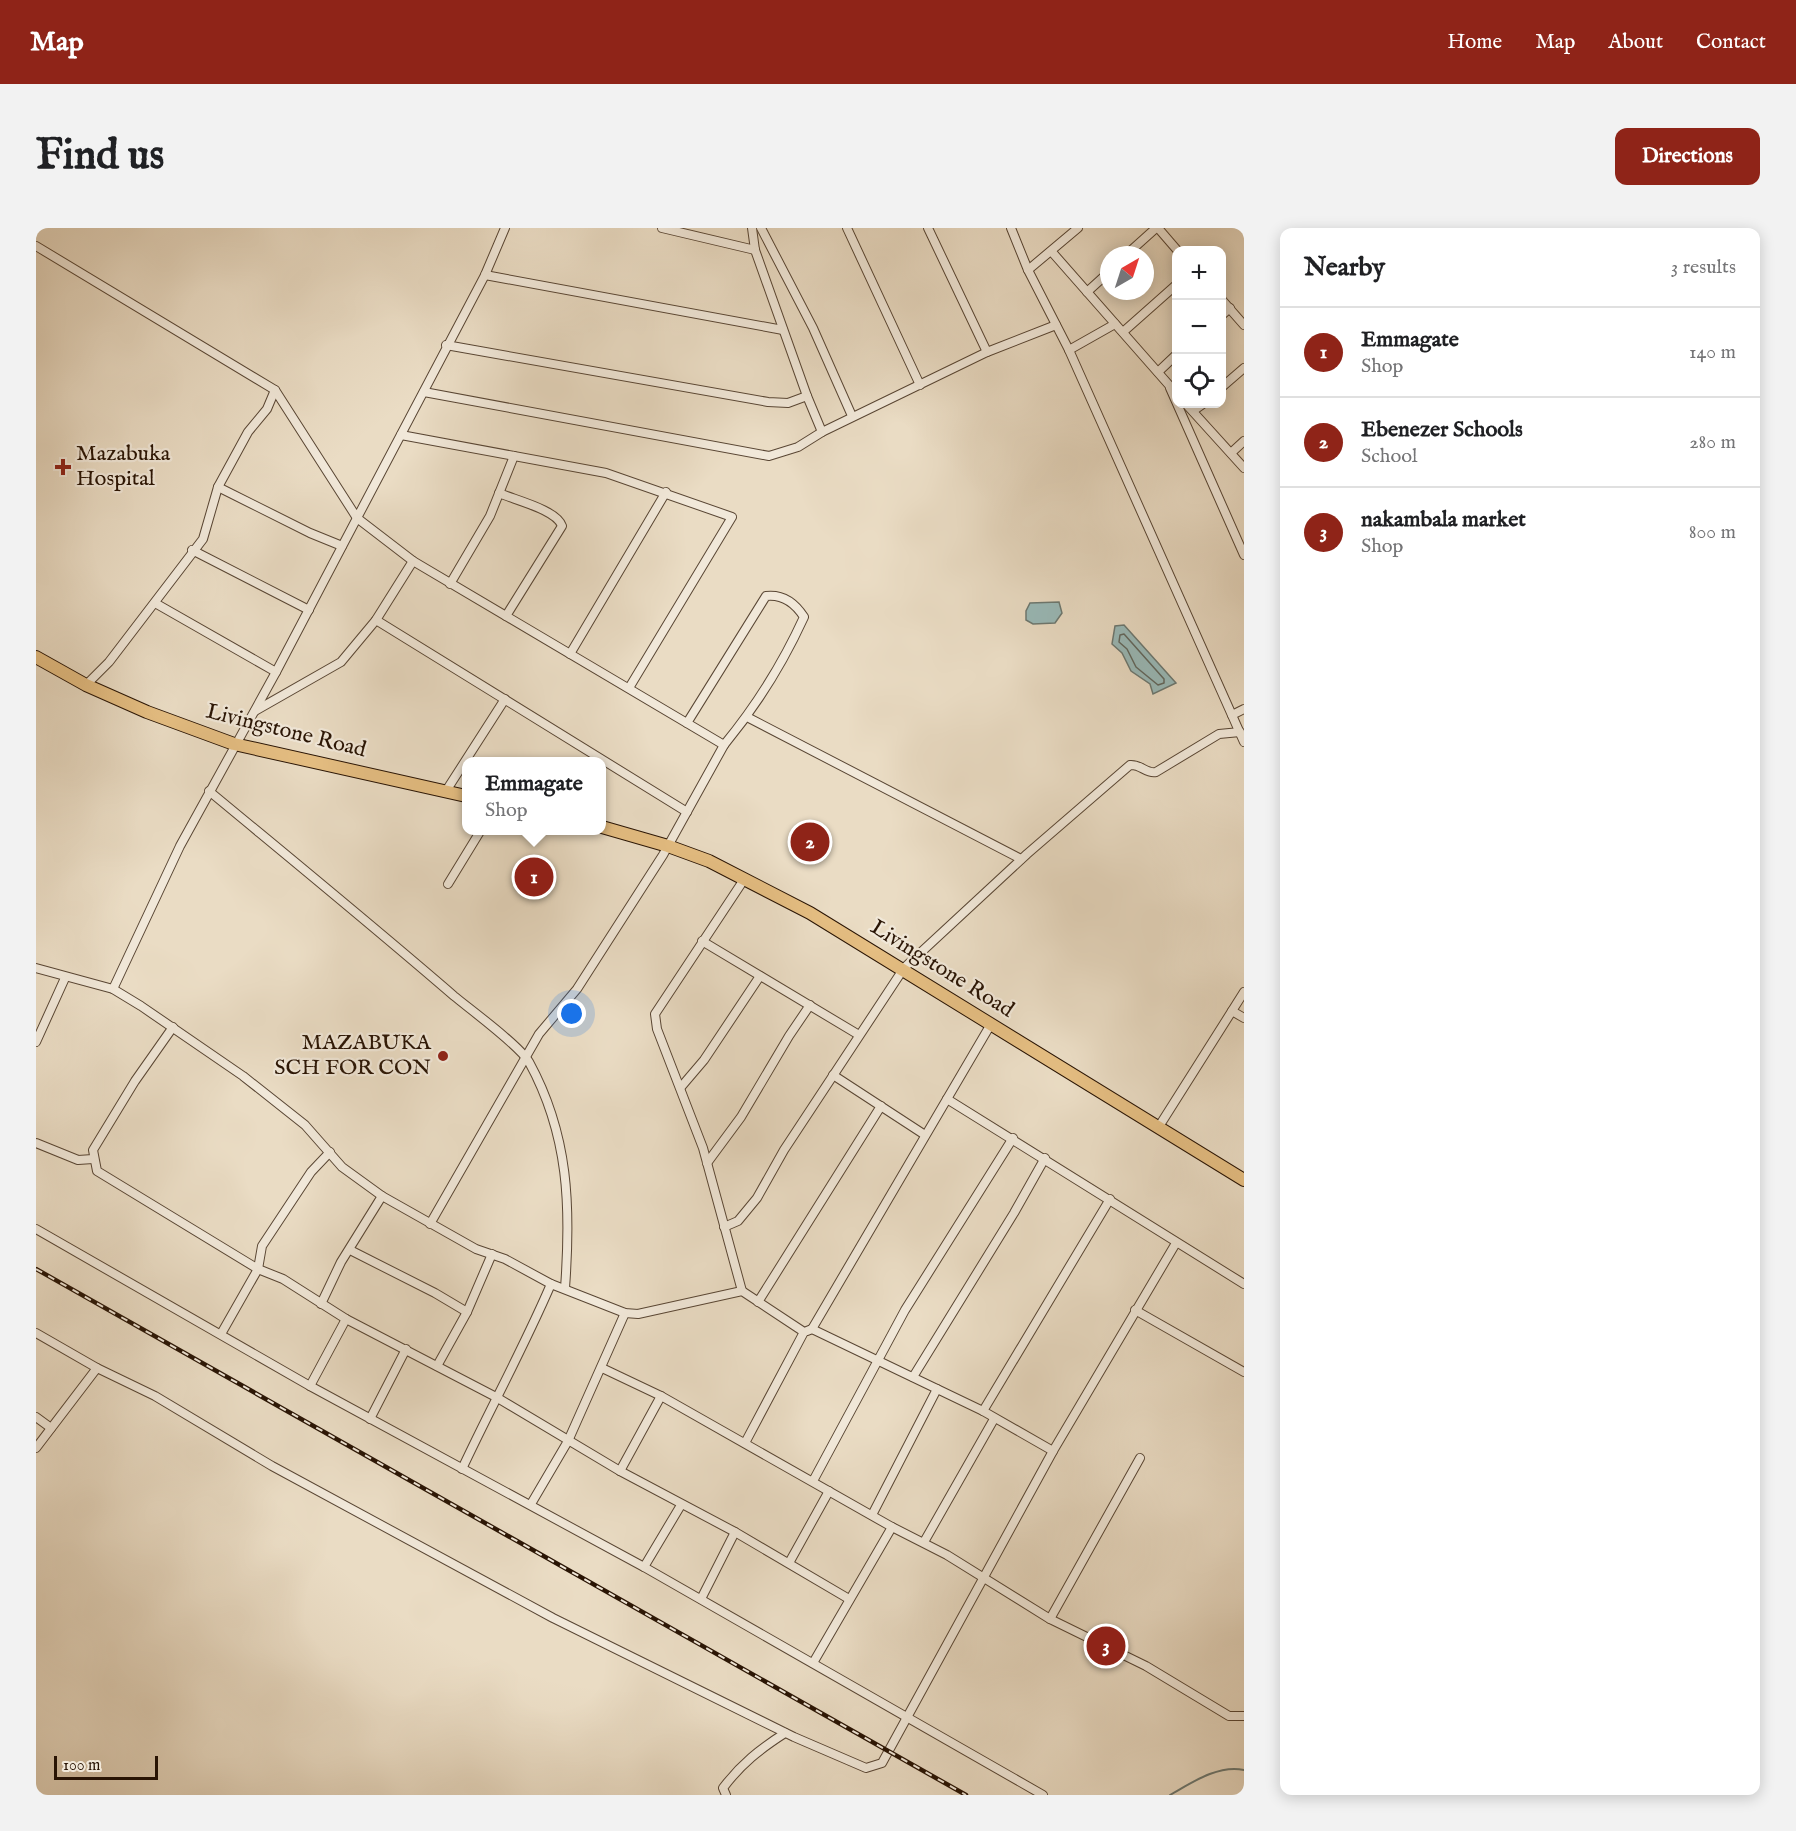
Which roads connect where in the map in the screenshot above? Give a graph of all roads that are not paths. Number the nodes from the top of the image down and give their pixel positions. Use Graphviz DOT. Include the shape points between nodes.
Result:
graph roads {
  1 [pos="505,228"];
  2 [pos="662,228"];
  3 [pos="752,228"];
  4 [pos="761,228"];
  5 [pos="847,228"];
  6 [pos="928,228"];
  7 [pos="1011,228"];
  8 [pos="1078,228"];
  9 [pos="1157,228"];
  10 [pos="36,246"];
  11 [pos="1136,246"];
  12 [pos="1173,246"];
  13 [pos="755,250"];
  14 [pos="1052,252"];
  15 [pos="1028,270"];
  16 [pos="485,275"];
  17 [pos="1100,280"];
  18 [pos="1172,289"];
  19 [pos="1087,292"];
  20 [pos="1226,304"];
  21 [pos="1230,308"];
  22 [pos="1226,311"];
  23 [pos="1115,324"];
  24 [pos="1056,325"];
  25 [pos="1244,325"];
  26 [pos="783,330"];
  27 [pos="1123,332"];
  28 [pos="446,345"];
  29 [pos="1069,350"];
  30 [pos="987,352"];
  31 [pos="1172,359"];
  32 [pos="1244,368"];
  33 [pos="1158,372"];
  34 [pos="1226,383"];
  35 [pos="1168,384"];
  36 [pos="920,385"];
  37 [pos="1172,388"];
  38 [pos="275,390"];
  39 [pos="424,392"];
  40 [pos="807,396"];
  41 [pos="1190,408"];
  42 [pos="1197,408"];
  43 [pos="1193,411"];
  44 [pos="852,416"];
  45 [pos="822,432"];
  46 [pos="401,435"];
  47 [pos="1244,441"];
  48 [pos="1231,453"];
  49 [pos="514,456"];
  50 [pos="1244,468"];
  51 [pos="218,487"];
  52 [pos="666,492"];
  53 [pos="499,494"];
  54 [pos="357,518"];
  55 [pos="342,546"];
  56 [pos="192,550"];
  57 [pos="1244,555"];
  58 [pos="413,561"];
  59 [pos="450,584"];
  60 [pos="155,603"];
  61 [pos="309,609"];
  62 [pos="506,616"];
  63 [pos="376,620"];
  64 [pos="570,654"];
  65 [pos="36,657"];
  66 [pos="276,672"];
  67 [pos="86,684"];
  68 [pos="629,688"];
  69 [pos="505,699"];
  70 [pos="1244,709"];
  71 [pos="250,714"];
  72 [pos="1232,715"];
  73 [pos="747,717"];
  74 [pos="687,723"];
  75 [pos="1240,732"];
  76 [pos="1244,742"];
  77 [pos="234,744"];
  78 [pos="724,745"];
  79 [pos="468,757"];
  80 [pos="598,757"];
  81 [pos="606,762"];
  82 [pos="462,766"];
  83 [pos="209,791"];
  84 [pos="446,791"];
  85 [pos="462,795"];
  86 [pos="687,812"];
  87 [pos="606,828"];
  88 [pos="479,835"];
  89 [pos="668,846"];
  90 [pos="1021,859"];
  91 [pos="745,878"];
  92 [pos="448,884"];
  93 [pos="702,941"];
  94 [pos="36,968"];
  95 [pos="904,968"];
  96 [pos="760,976"];
  97 [pos="65,978"];
  98 [pos="113,989"];
  99 [pos="1244,992"];
  100 [pos="810,1005"];
  101 [pos="1232,1011"];
  102 [pos="1244,1018"];
  103 [pos="991,1024"];
  104 [pos="173,1027"];
  105 [pos="859,1035"];
  106 [pos="36,1042"];
  107 [pos="527,1059"];
  108 [pos="833,1075"];
  109 [pos="681,1087"];
  110 [pos="947,1099"];
  111 [pos="881,1106"];
  112 [pos="1158,1128"];
  113 [pos="925,1135"];
  114 [pos="1013,1138"];
  115 [pos="36,1143"];
  116 [pos="330,1152"];
  117 [pos="1044,1158"];
  118 [pos="93,1159"];
  119 [pos="707,1163"];
  120 [pos="1244,1180"];
  121 [pos="382,1196"];
  122 [pos="1110,1199"];
  123 [pos="430,1224"];
  124 [pos="724,1227"];
  125 [pos="36,1229"];
  126 [pos="1176,1243"];
  127 [pos="350,1250"];
  128 [pos="492,1254"];
  129 [pos="258,1269"];
  130 [pos="551,1284"];
  131 [pos="1244,1284"];
  132 [pos="565,1288"];
  133 [pos="742,1292"];
  134 [pos="758,1302"];
  135 [pos="321,1304"];
  136 [pos="1135,1310"];
  137 [pos="467,1312"];
  138 [pos="625,1313"];
  139 [pos="346,1319"];
  140 [pos="808,1330"];
  141 [pos="36,1333"];
  142 [pos="221,1334"];
  143 [pos="406,1349"];
  144 [pos="877,1359"];
  145 [pos="437,1366"];
  146 [pos="97,1368"];
  147 [pos="602,1368"];
  148 [pos="1244,1372"];
  149 [pos="913,1377"];
  150 [pos="310,1386"];
  151 [pos="937,1389"];
  152 [pos="661,1396"];
  153 [pos="496,1397"];
  154 [pos="983,1411"];
  155 [pos="36,1417"];
  156 [pos="370,1419"];
  157 [pos="994,1419"];
  158 [pos="51,1428"];
  159 [pos="568,1441"];
  160 [pos="745,1443"];
  161 [pos="36,1448"];
  162 [pos="1053,1451"];
  163 [pos="1140,1458"];
  164 [pos="462,1469"];
  165 [pos="620,1472"];
  166 [pos="813,1481"];
  167 [pos="829,1491"];
  168 [pos="531,1504"];
  169 [pos="681,1504"];
  170 [pos="872,1515"];
  171 [pos="892,1527"];
  172 [pos="735,1532"];
  173 [pos="924,1542"];
  174 [pos="789,1563"];
  175 [pos="644,1567"];
  176 [pos="985,1578"];
  177 [pos="701,1599"];
  178 [pos="849,1599"];
  179 [pos="1050,1619"];
  180 [pos="813,1663"];
  181 [pos="906,1714"];
  182 [pos="1244,1716"];
  183 [pos="785,1733"];
  184 [pos="726,1795"];
  185 [pos="1043,1795"];
  1 -- 16 [label="street"];
  2 -- 13 [label="street"];
  3 -- 13 [label="street"];
  4 -- 44 [label="street" via="813,328"];
  5 -- 36 [label="street"];
  6 -- 30 [label="street"];
  7 -- 15 [label="street"];
  8 -- 14 [label="street"];
  9 -- 11 [label="street"];
  9 -- 12 [label="street"];
  10 -- 38 [label="street"];
  13 -- 26 [label="street"];
  14 -- 15 [label="street"];
  14 -- 19 [label="street"];
  15 -- 24 [label="street"];
  16 -- 26 [label="street"];
  16 -- 28 [label="street"];
  17 -- 19 [label="street"];
  18 -- 27 [label="street"];
  19 -- 23 [label="street"];
  20 -- 21 [label="street"];
  21 -- 22 [label="street"];
  21 -- 25 [label="street"];
  23 -- 27 [label="street"];
  23 -- 29 [label="street"];
  24 -- 29 [label="street"];
  24 -- 30 [label="street"];
  26 -- 40 [label="street"];
  27 -- 33 [label="street"];
  28 -- 39 [label="street"];
  28 -- 40 [label="street" via="768,402 788,403"];
  29 -- 72 [label="street"];
  30 -- 36 [label="street"];
  31 -- 33 [label="street"];
  32 -- 34 [label="street"];
  33 -- 35 [label="street"];
  35 -- 37 [label="street"];
  35 -- 57 [label="street"];
  36 -- 44 [label="street"];
  38 -- 51 [label="street"];
  38 -- 54 [label="street"];
  39 -- 45 [label="street" via="769,456 798,447"];
  39 -- 46 [label="street"];
  40 -- 45 [label="street"];
  41 -- 43 [label="street"];
  42 -- 43 [label="street"];
  43 -- 48 [label="street"];
  44 -- 45 [label="street"];
  46 -- 49 [label="street"];
  46 -- 54 [label="street"];
  47 -- 48 [label="street"];
  48 -- 50 [label="street"];
  49 -- 52 [label="street" via="606,473"];
  49 -- 53 [label="street"];
  51 -- 55 [label="street"];
  51 -- 56 [label="street" via="202,539"];
  52 -- 64 [label="street"];
  52 -- 68 [label="street" via="732,517"];
  53 -- 59 [label="street"];
  53 -- 62 [label="street" via="548,512 562,526"];
  54 -- 55 [label="street"];
  54 -- 58 [label="street"];
  55 -- 61 [label="street"];
  56 -- 60 [label="street"];
  56 -- 61 [label="street"];
  58 -- 59 [label="street"];
  58 -- 63 [label="street"];
  59 -- 62 [label="street"];
  60 -- 66 [label="street"];
  60 -- 67 [label="street" via="109,662"];
  61 -- 66 [label="street"];
  62 -- 64 [label="street"];
  63 -- 69 [label="street"];
  63 -- 71 [label="street" via="341,662"];
  64 -- 68 [label="street"];
  65 -- 67 [label="highway, Livingstone Road"];
  66 -- 71 [label="street"];
  67 -- 77 [label="highway, Livingstone Road" via="147,712"];
  68 -- 74 [label="street"];
  69 -- 79 [label="street"];
  69 -- 80 [label="street"];
  70 -- 72 [label="street"];
  71 -- 77 [label="street"];
  72 -- 75 [label="street"];
  73 -- 74 [label="street" via="786,657 804,617 799,608 776,595 766,596"];
  73 -- 78 [label="street"];
  73 -- 90 [label="street"];
  74 -- 78 [label="street"];
  75 -- 76 [label="street"];
  75 -- 90 [label="street" via="1219,734 1156,772 1130,765"];
  77 -- 83 [label="street"];
  77 -- 84 [label="highway, Livingstone Road"];
  78 -- 86 [label="street"];
  81 -- 86 [label="street"];
  82 -- 84 [label="street"];
  83 -- 98 [label="street"];
  83 -- 107 [label="street"];
  84 -- 85 [label="highway, Livingstone Road"];
  86 -- 89 [label="street"];
  87 -- 89 [label="highway, Livingstone Road"];
  88 -- 92 [label="street"];
  89 -- 91 [label="highway, Livingstone Road"];
  89 -- 107 [label="street" via="577,989 539,1034"];
  90 -- 95 [label="street"];
  91 -- 93 [label="street"];
  91 -- 95 [label="highway, Livingstone Road"];
  93 -- 96 [label="street"];
  93 -- 109 [label="street" via="655,1014 657,1029"];
  94 -- 97 [label="street"];
  95 -- 103 [label="highway, Livingstone Road"];
  95 -- 105 [label="street"];
  96 -- 100 [label="street"];
  96 -- 109 [label="street" via="704,1060"];
  97 -- 98 [label="street"];
  97 -- 106 [label="street"];
  98 -- 104 [label="street"];
  99 -- 101 [label="street"];
  100 -- 105 [label="street"];
  100 -- 119 [label="street" via="741,1118"];
  101 -- 102 [label="street"];
  101 -- 112 [label="street"];
  103 -- 110 [label="street"];
  103 -- 112 [label="highway, Livingstone Road"];
  104 -- 116 [label="street" via="305,1125"];
  104 -- 118 [label="street" via="93,1150"];
  105 -- 108 [label="street"];
  107 -- 123 [label="street"];
  107 -- 132 [label="street" via="551,1107 565,1172 570,1232"];
  108 -- 111 [label="street"];
  108 -- 124 [label="street" via="757,1198 738,1221"];
  109 -- 119 [label="street"];
  110 -- 113 [label="street"];
  110 -- 114 [label="street"];
  111 -- 113 [label="street"];
  111 -- 134 [label="street"];
  112 -- 120 [label="highway, Livingstone Road"];
  113 -- 140 [label="street"];
  114 -- 117 [label="street"];
  114 -- 144 [label="street"];
  115 -- 118 [label="street" via="78,1160"];
  116 -- 121 [label="street" via="342,1167"];
  116 -- 129 [label="street" via="311,1172 262,1246"];
  117 -- 122 [label="street"];
  117 -- 149 [label="street"];
  118 -- 129 [label="street" via="98,1171"];
  119 -- 124 [label="street"];
  121 -- 123 [label="street"];
  121 -- 127 [label="street"];
  122 -- 126 [label="street"];
  122 -- 154 [label="street"];
  123 -- 128 [label="street"];
  124 -- 133 [label="street"];
  125 -- 142 [label="street"];
  126 -- 131 [label="street"];
  126 -- 136 [label="street"];
  127 -- 135 [label="street"];
  127 -- 137 [label="street"];
  128 -- 130 [label="street"];
  128 -- 137 [label="street"];
  129 -- 135 [label="street" via="283,1279"];
  129 -- 142 [label="street"];
  130 -- 132 [label="street"];
  130 -- 153 [label="street"];
  132 -- 138 [label="street"];
  133 -- 134 [label="street"];
  133 -- 138 [label="street" via="663,1310"];
  134 -- 140 [label="street"];
  135 -- 139 [label="street"];
  136 -- 148 [label="street"];
  136 -- 162 [label="street"];
  137 -- 145 [label="street"];
  138 -- 147 [label="street"];
  139 -- 143 [label="street"];
  139 -- 150 [label="street"];
  140 -- 144 [label="street"];
  140 -- 160 [label="street"];
  141 -- 146 [label="street"];
  142 -- 150 [label="street"];
  143 -- 145 [label="street"];
  143 -- 156 [label="street"];
  144 -- 149 [label="street"];
  144 -- 166 [label="street"];
  145 -- 153 [label="street"];
  146 -- 158 [label="street"];
  146 -- 183 [label="street" via="155,1396 394,1534"];
  147 -- 152 [label="street"];
  147 -- 159 [label="street"];
  149 -- 151 [label="street"];
  150 -- 156 [label="street"];
  151 -- 154 [label="street"];
  151 -- 170 [label="street"];
  152 -- 160 [label="street"];
  152 -- 165 [label="street"];
  153 -- 159 [label="street"];
  153 -- 164 [label="street"];
  154 -- 157 [label="street"];
  155 -- 158 [label="street"];
  156 -- 164 [label="street"];
  157 -- 162 [label="street"];
  157 -- 173 [label="street"];
  158 -- 161 [label="street"];
  159 -- 165 [label="street"];
  159 -- 168 [label="street"];
  160 -- 166 [label="street"];
  162 -- 176 [label="street"];
  163 -- 179 [label="street"];
  164 -- 168 [label="street"];
  165 -- 169 [label="street"];
  166 -- 167 [label="street"];
  167 -- 170 [label="street"];
  167 -- 174 [label="street"];
  168 -- 175 [label="street"];
  169 -- 172 [label="street"];
  169 -- 175 [label="street"];
  170 -- 171 [label="street"];
  171 -- 173 [label="street"];
  171 -- 178 [label="street"];
  172 -- 174 [label="street"];
  172 -- 177 [label="street"];
  173 -- 176 [label="street"];
  174 -- 178 [label="street"];
  175 -- 177 [label="street"];
  176 -- 179 [label="street"];
  176 -- 181 [label="street"];
  177 -- 180 [label="street"];
  178 -- 180 [label="street"];
  179 -- 182 [label="street" via="1146,1666 1229,1716"];
  180 -- 181 [label="street"];
  181 -- 183 [label="street" via="882,1762 871,1768"];
  181 -- 185 [label="street"];
  183 -- 184 [label="street" via="752,1755 723,1788"];
}
